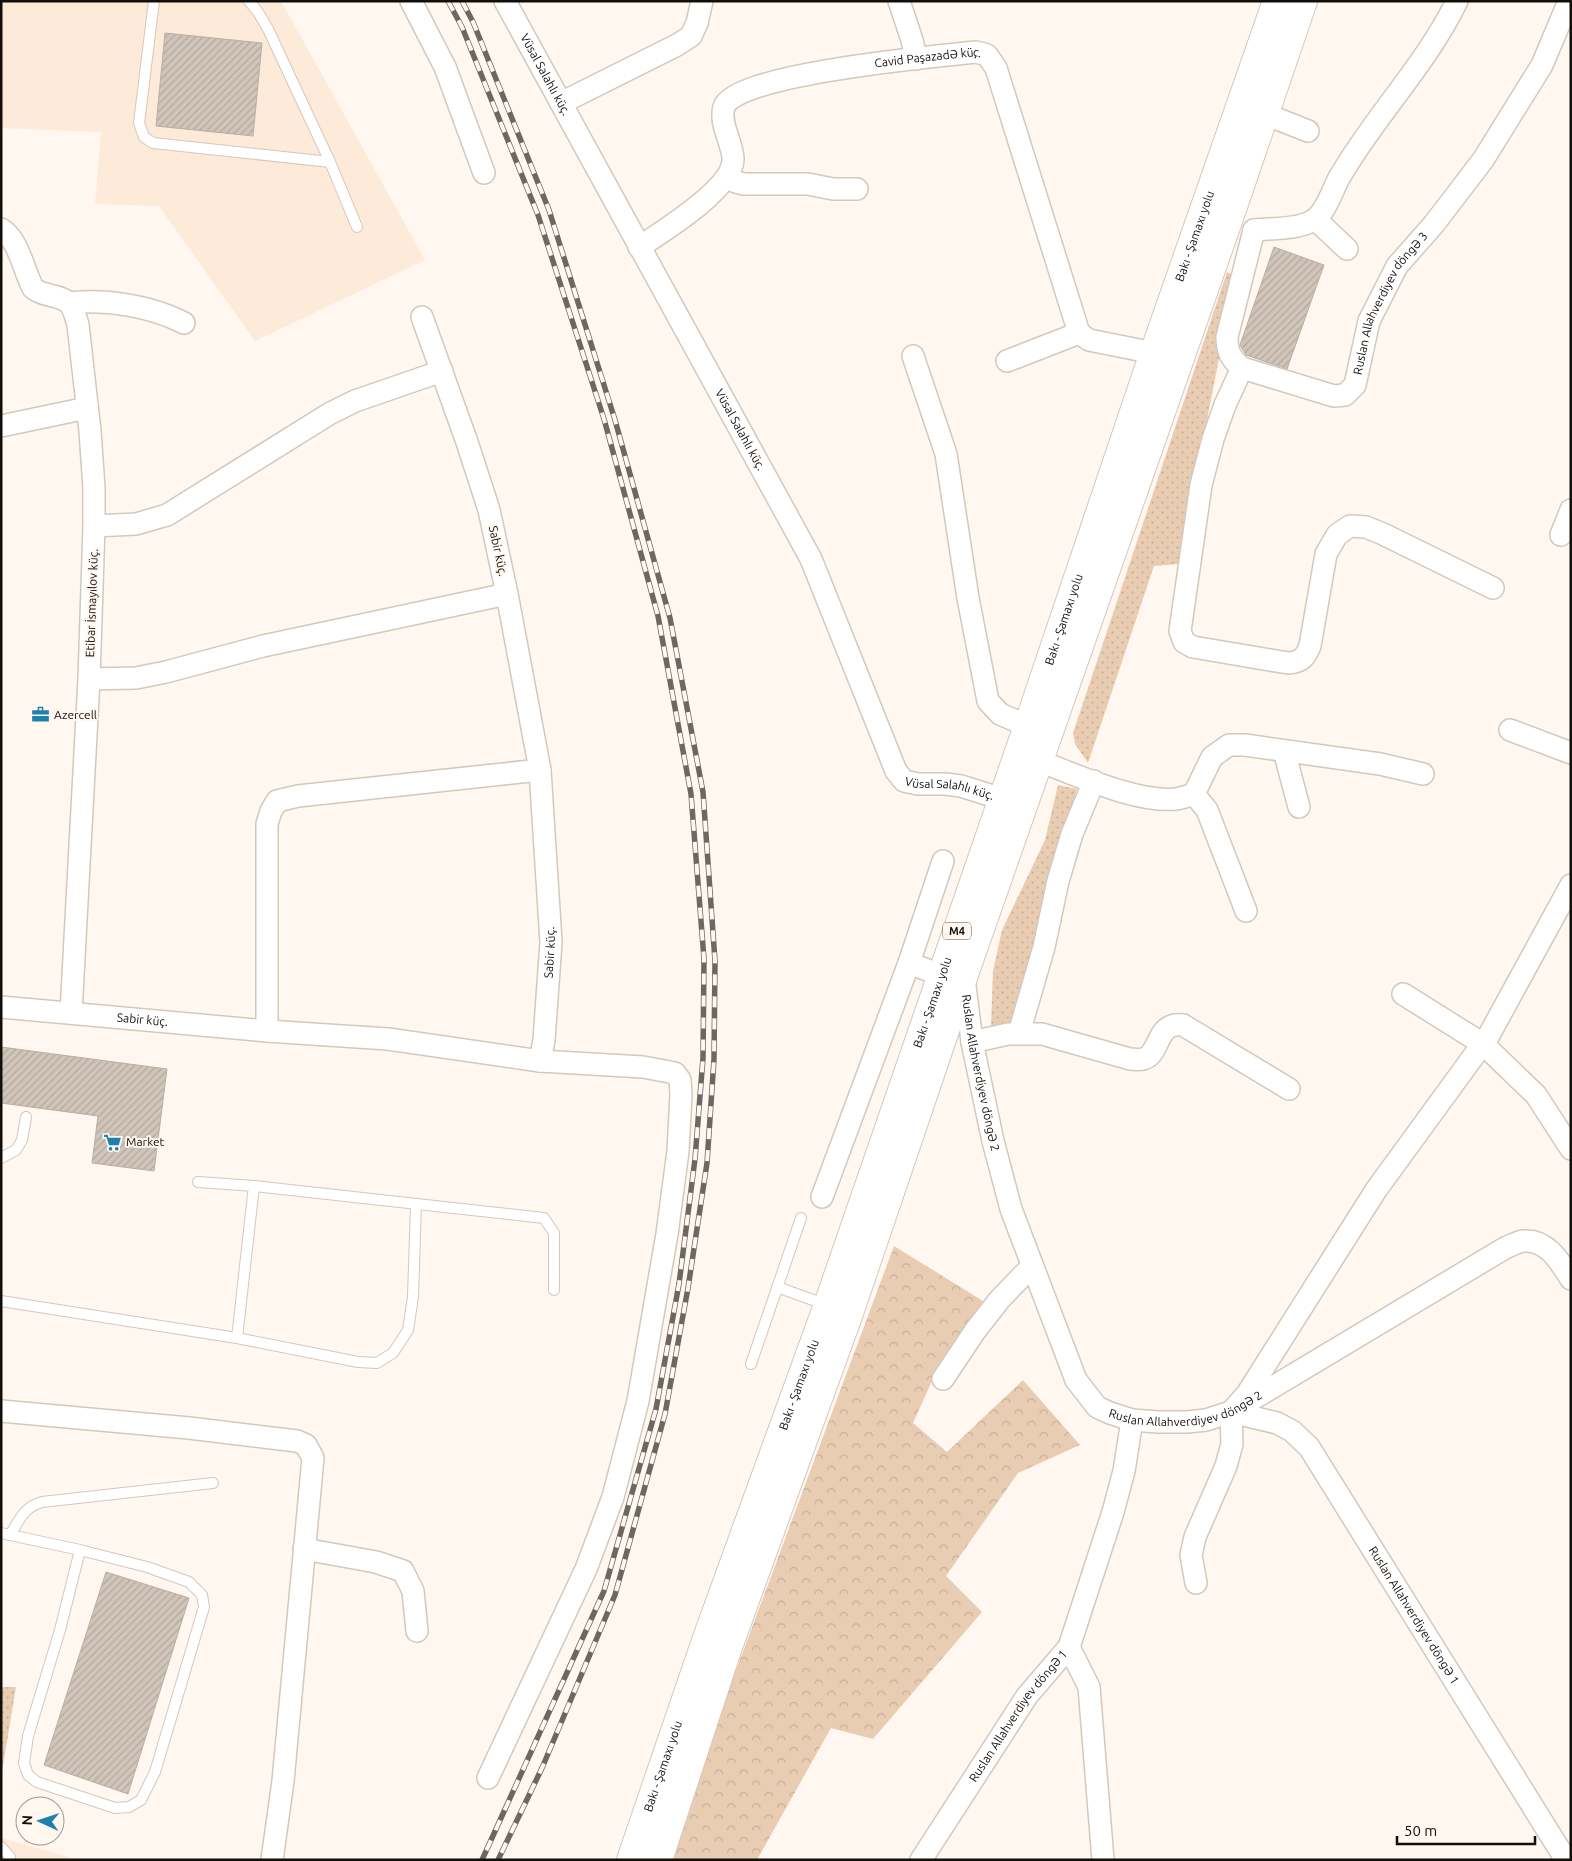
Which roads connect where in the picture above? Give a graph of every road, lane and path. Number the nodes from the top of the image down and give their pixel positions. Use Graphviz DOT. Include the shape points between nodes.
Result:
graph roads {
  1 [pos="154,1"];
  2 [pos="249,1"];
  3 [pos="411,1"];
  4 [pos="505,1"];
  5 [pos="702,1"];
  6 [pos="898,1"];
  7 [pos="1277,1"];
  8 [pos="1304,1"];
  9 [pos="1457,1"];
  10 [pos="1569,1"];
  11 [pos="916,59"];
  12 [pos="560,103"];
  13 [pos="1265,114"];
  14 [pos="1308,131"];
  15 [pos="330,162"];
  16 [pos="484,173"];
  17 [pos="727,177"];
  18 [pos="857,189"];
  19 [pos="1229,218"];
  20 [pos="1314,219"];
  21 [pos="357,227"];
  22 [pos="1,229"];
  23 [pos="1254,230"];
  24 [pos="639,247"];
  25 [pos="1347,249"];
  26 [pos="70,303"];
  27 [pos="422,317"];
  28 [pos="184,323"];
  29 [pos="1078,333"];
  30 [pos="1154,353"];
  31 [pos="913,356"];
  32 [pos="1007,361"];
  33 [pos="1242,368"];
  34 [pos="442,371"];
  35 [pos="88,408"];
  36 [pos="1,426"];
  37 [pos="1571,510"];
  38 [pos="94,526"];
  39 [pos="1561,536"];
  40 [pos="1493,588"];
  41 [pos="507,594"];
  42 [pos="89,679"];
  43 [pos="1028,726"];
  44 [pos="1510,730"];
  45 [pos="1284,751"];
  46 [pos="1571,753"];
  47 [pos="1039,761"];
  48 [pos="540,770"];
  49 [pos="1423,774"];
  50 [pos="1094,781"];
  51 [pos="1194,794"];
  52 [pos="1002,799"];
  53 [pos="1299,807"];
  54 [pos="943,861"];
  55 [pos="1571,885"];
  56 [pos="1246,911"];
  57 [pos="908,963"];
  58 [pos="951,979"];
  59 [pos="1403,994"];
  60 [pos="1,1007"];
  61 [pos="71,1013"];
  62 [pos="267,1031"];
  63 [pos="1019,1033"];
  64 [pos="972,1042"];
  65 [pos="1483,1044"];
  66 [pos="540,1061"];
  67 [pos="1289,1089"];
  68 [pos="26,1117"];
  69 [pos="1571,1149"];
  70 [pos="1,1158"];
  71 [pos="198,1182"];
  72 [pos="254,1186"];
  73 [pos="822,1197"];
  74 [pos="416,1204"];
  75 [pos="800,1218"];
  76 [pos="1032,1266"];
  77 [pos="1571,1279"];
  78 [pos="777,1288"];
  79 [pos="554,1290"];
  80 [pos="1,1300"];
  81 [pos="828,1305"];
  82 [pos="237,1338"];
  83 [pos="751,1364"];
  84 [pos="942,1378"];
  85 [pos="1,1411"];
  86 [pos="1231,1412"];
  87 [pos="1132,1420"];
  88 [pos="213,1483"];
  89 [pos="6,1534"];
  90 [pos="304,1549"];
  91 [pos="80,1550"];
  92 [pos="1196,1583"];
  93 [pos="417,1631"];
  94 [pos="1069,1647"];
  95 [pos="488,1778"];
  96 [pos="1,1848"];
  97 [pos="10,1860"];
  98 [pos="272,1860"];
  99 [pos="631,1860"];
  100 [pos="658,1860"];
  101 [pos="921,1860"];
  102 [pos="1104,1860"];
  103 [pos="1566,1860"];
  1 -- 15 [label="lane" via="139,123 144,137 153,143"];
  2 -- 15 [label="lane" via="268,29"];
  3 -- 16 [label="street" via="445,67"];
  4 -- 12 [label="street, Vüsal Salahlı küç."];
  5 -- 12 [label="street" via="691,36"];
  6 -- 11 [label="street"];
  7 -- 30 [label="highway, Bakı - Şamaxı yolu / M4"];
  8 -- 13 [label="highway, Bakı - Şamaxı yolu / M4"];
  9 -- 20 [label="street" via="1444,28 1359,146"];
  10 -- 33 [label="street, Ruslan Allahverdiyev döngə 3" via="1542,65 1483,160 1397,266 1369,321 1354,385 1346,395 1334,396"];
  11 -- 17 [label="street, Cavid Paşazadə küç." via="818,71 775,80 730,98 724,106 723,116 733,156 732,170"];
  11 -- 29 [label="street, Cavid Paşazadə küç." via="976,52 987,54 996,68"];
  12 -- 24 [label="street, Vüsal Salahlı küç."];
  13 -- 14 [label="street"];
  13 -- 19 [label="highway, Bakı - Şamaxı yolu / M4"];
  15 -- 21 [label="lane"];
  17 -- 18 [label="street" via="744,184 808,184"];
  17 -- 24 [label="street" via="692,211"];
  19 -- 23 [label="street"];
  19 -- 47 [label="highway, Bakı - Şamaxı yolu / M4"];
  20 -- 23 [label="street" via="1295,226"];
  20 -- 25 [label="street"];
  22 -- 26 [label="street" via="8,233 14,244 32,288"];
  23 -- 33 [label="street" via="1227,337 1227,350 1232,360"];
  24 -- 52 [label="street, Vüsal Salahlı küç." via="811,559 896,772 911,782 961,786"];
  26 -- 28 [label="street" via="131,306 168,314"];
  26 -- 35 [label="street, Etibar İsmayılov küç." via="78,325"];
  27 -- 34 [label="street, Sabir küç."];
  29 -- 30 [label="street" via="1089,340"];
  29 -- 32 [label="street"];
  30 -- 43 [label="highway, Bakı - Şamaxı yolu / M4"];
  31 -- 43 [label="street" via="946,454 988,701 1000,714"];
  33 -- 40 [label="street" via="1225,404 1201,485 1180,631 1184,642 1193,647 1288,663 1305,658 1310,646 1326,554 1337,535 1350,526 1366,527 1383,534"];
  34 -- 38 [label="street" via="355,401 329,414 167,515 136,524"];
  34 -- 41 [label="street, Sabir küç." via="489,510"];
  35 -- 36 [label="street"];
  35 -- 38 [label="street, Etibar İsmayılov küç."];
  37 -- 39 [label="street"];
  38 -- 42 [label="street, Etibar İsmayılov küç."];
  41 -- 42 [label="street" via="263,646 151,675"];
  41 -- 48 [label="street, Sabir küç."];
  42 -- 61 [label="street, Etibar İsmayılov küç."];
  43 -- 52 [label="highway, Bakı - Şamaxı yolu / M4"];
  44 -- 46 [label="street"];
  45 -- 49 [label="street" via="1380,764"];
  45 -- 51 [label="street" via="1229,745 1212,757"];
  45 -- 53 [label="street"];
  47 -- 50 [label="street"];
  47 -- 58 [label="highway, Bakı - Şamaxı yolu / M4"];
  48 -- 62 [label="street" via="298,796 277,801 267,824"];
  48 -- 66 [label="street, Sabir küç." via="551,942"];
  50 -- 51 [label="street" via="1156,798 1176,799"];
  50 -- 63 [label="street" via="1072,834 1058,881 1044,947"];
  51 -- 56 [label="street" via="1207,810"];
  52 -- 58 [label="highway, Bakı - Şamaxı yolu / M4"];
  54 -- 57 [label="street"];
  55 -- 65 [label="street"];
  57 -- 58 [label="street"];
  57 -- 73 [label="street"];
  58 -- 64 [label="street, Ruslan Allahverdiyev döngə 2" via="965,986"];
  58 -- 81 [label="highway, Bakı - Şamaxı yolu / M4"];
  58 -- 100 [label="highway, Bakı - Şamaxı yolu / M4" via="849,1312 728,1646"];
  59 -- 65 [label="street"];
  60 -- 61 [label="street, Sabir küç."];
  61 -- 62 [label="street, Sabir küç."];
  62 -- 66 [label="street, Sabir küç." via="388,1039"];
  63 -- 64 [label="street"];
  63 -- 67 [label="street" via="1042,1034 1130,1059 1143,1059 1150,1055 1167,1027 1183,1025"];
  64 -- 76 [label="street, Ruslan Allahverdiyev döngə 2" via="1006,1192"];
  65 -- 69 [label="street" via="1536,1095"];
  65 -- 86 [label="street" via="1376,1190 1247,1394"];
  66 -- 95 [label="street" via="643,1067 674,1073 680,1080 681,1094 678,1151 638,1401 613,1497 586,1569"];
  68 -- 70 [label="lane" via="22,1140 16,1150"];
  71 -- 72 [label="lane"];
  72 -- 74 [label="lane"];
  72 -- 82 [label="lane"];
  74 -- 79 [label="lane" via="544,1218 554,1233"];
  74 -- 82 [label="lane" via="413,1297 408,1330 393,1353 377,1363 358,1362"];
  75 -- 78 [label="lane"];
  76 -- 84 [label="street" via="995,1305"];
  76 -- 87 [label="street, Ruslan Allahverdiyev döngə 2" via="1076,1380 1097,1407"];
  77 -- 86 [label="street, Ruslan Allahverdiyev döngə 2" via="1548,1249 1536,1242 1522,1241 1505,1248"];
  78 -- 81 [label="lane"];
  78 -- 83 [label="lane"];
  80 -- 82 [label="lane"];
  81 -- 99 [label="highway, Bakı - Şamaxı yolu / M4" via="707,1638"];
  85 -- 90 [label="street" via="159,1425 297,1441 306,1445 313,1458"];
  86 -- 87 [label="street, Ruslan Allahverdiyev döngə 2" via="1187,1422"];
  86 -- 92 [label="street" via="1232,1444 1226,1466 1193,1546 1191,1556"];
  86 -- 103 [label="street, Ruslan Allahverdiyev döngə 1" via="1277,1422 1309,1447"];
  87 -- 94 [label="street, Ruslan Allahverdiyev döngə 1" via="1113,1512"];
  88 -- 89 [label="lane" via="33,1504"];
  89 -- 91 [label="lane"];
  90 -- 93 [label="street" via="403,1570 413,1590"];
  90 -- 98 [label="street" via="283,1781"];
  91 -- 91 [label="lane" via="189,1582 202,1595 204,1607 155,1772 141,1800 129,1807 116,1808 37,1782 28,1775 24,1763 28,1736"];
  94 -- 101 [label="street, Ruslan Allahverdiyev döngə 1" via="1027,1696"];
  94 -- 102 [label="street" via="1089,1687"];
  96 -- 97 [label="lane"];
}
